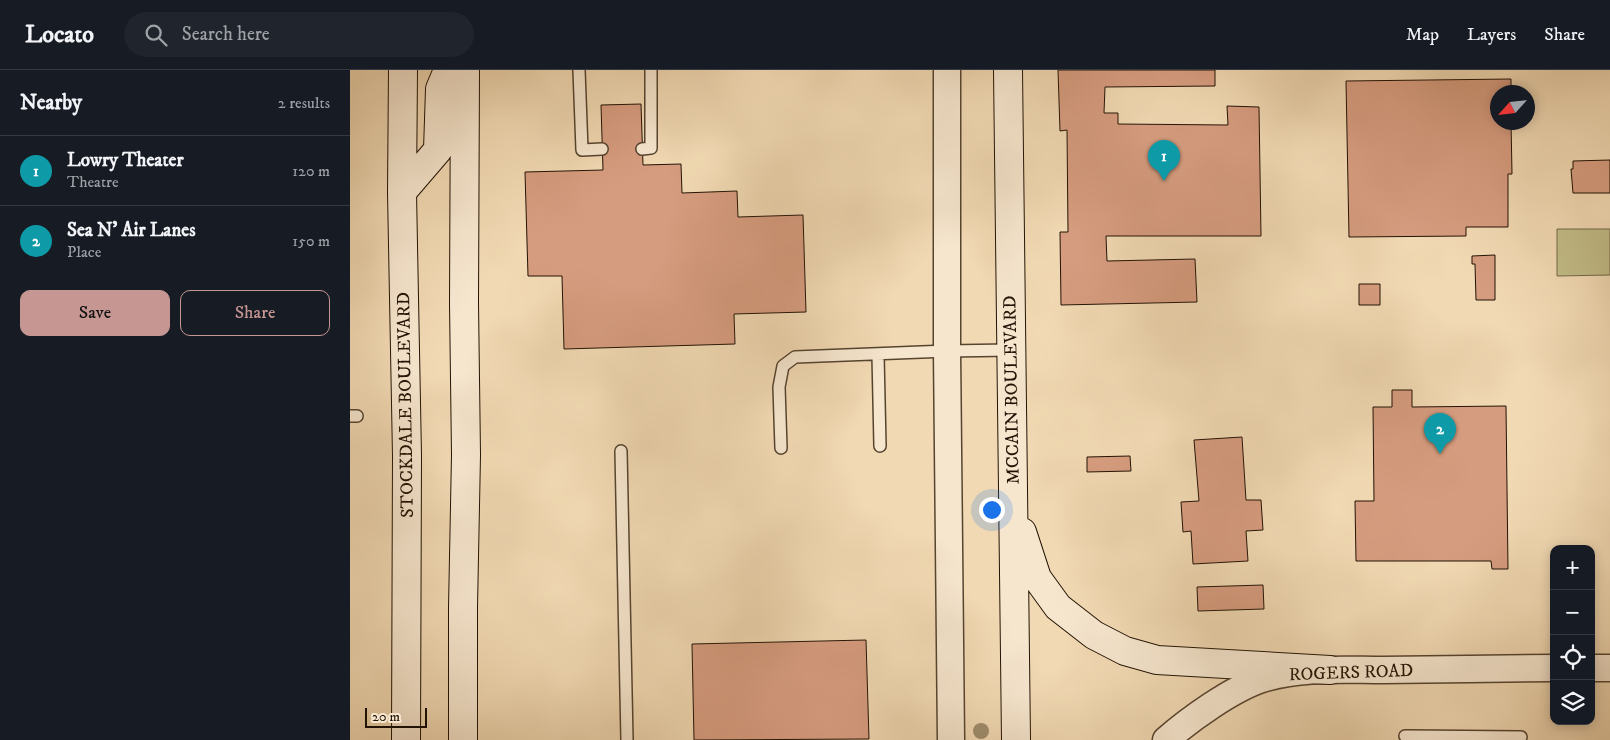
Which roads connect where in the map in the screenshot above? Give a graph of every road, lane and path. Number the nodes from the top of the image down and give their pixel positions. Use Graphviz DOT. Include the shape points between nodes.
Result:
graph roads {
  1 [pos="402,70"];
  2 [pos="448,70"];
  3 [pos="465,70"];
  4 [pos="579,70"];
  5 [pos="651,70"];
  6 [pos="947,70"];
  7 [pos="1008,70"];
  8 [pos="602,149"];
  9 [pos="642,149"];
  10 [pos="402,192"];
  11 [pos="1010,350"];
  12 [pos="946,351"];
  13 [pos="878,354"];
  14 [pos="880,446"];
  15 [pos="781,448"];
  16 [pos="621,451"];
  17 [pos="1013,480"];
  18 [pos="1550,668"];
  19 [pos="1595,668"];
  20 [pos="1610,668"];
  21 [pos="1330,670"];
  22 [pos="1405,736"];
  23 [pos="1521,737"];
  24 [pos="406,740"];
  25 [pos="463,740"];
  26 [pos="627,740"];
  27 [pos="951,740"];
  28 [pos="1016,740"];
  29 [pos="1166,740"];
  1 -- 10 [label="main road, STOCKDALE BOULEVARD"];
  2 -- 10 [label="main road" via="440,89 438,150"];
  3 -- 25 [label="main road"];
  4 -- 8 [label="lane" via="582,150"];
  5 -- 9 [label="lane" via="651,148"];
  6 -- 12 [label="street"];
  7 -- 11 [label="main road, MCCAIN BOULEVARD"];
  10 -- 24 [label="main road, STOCKDALE BOULEVARD" via="407,456"];
  11 -- 12 [label="lane"];
  11 -- 17 [label="main road, MCCAIN BOULEVARD"];
  12 -- 13 [label="lane"];
  12 -- 27 [label="street"];
  13 -- 14 [label="lane"];
  13 -- 15 [label="lane" via="795,357 783,366 779,387"];
  16 -- 26 [label="lane"];
  17 -- 21 [label="main road" via="1020,525 1036,578 1058,606 1094,635 1125,651 1158,660"];
  17 -- 28 [label="main road, MCCAIN BOULEVARD"];
  18 -- 21 [label="street, ROGERS ROAD"];
  19 -- 20 [label="street"];
  21 -- 29 [label="street, ROGERS ROAD" via="1292,672 1261,680 1216,703"];
  22 -- 23 [label="lane"];
}
